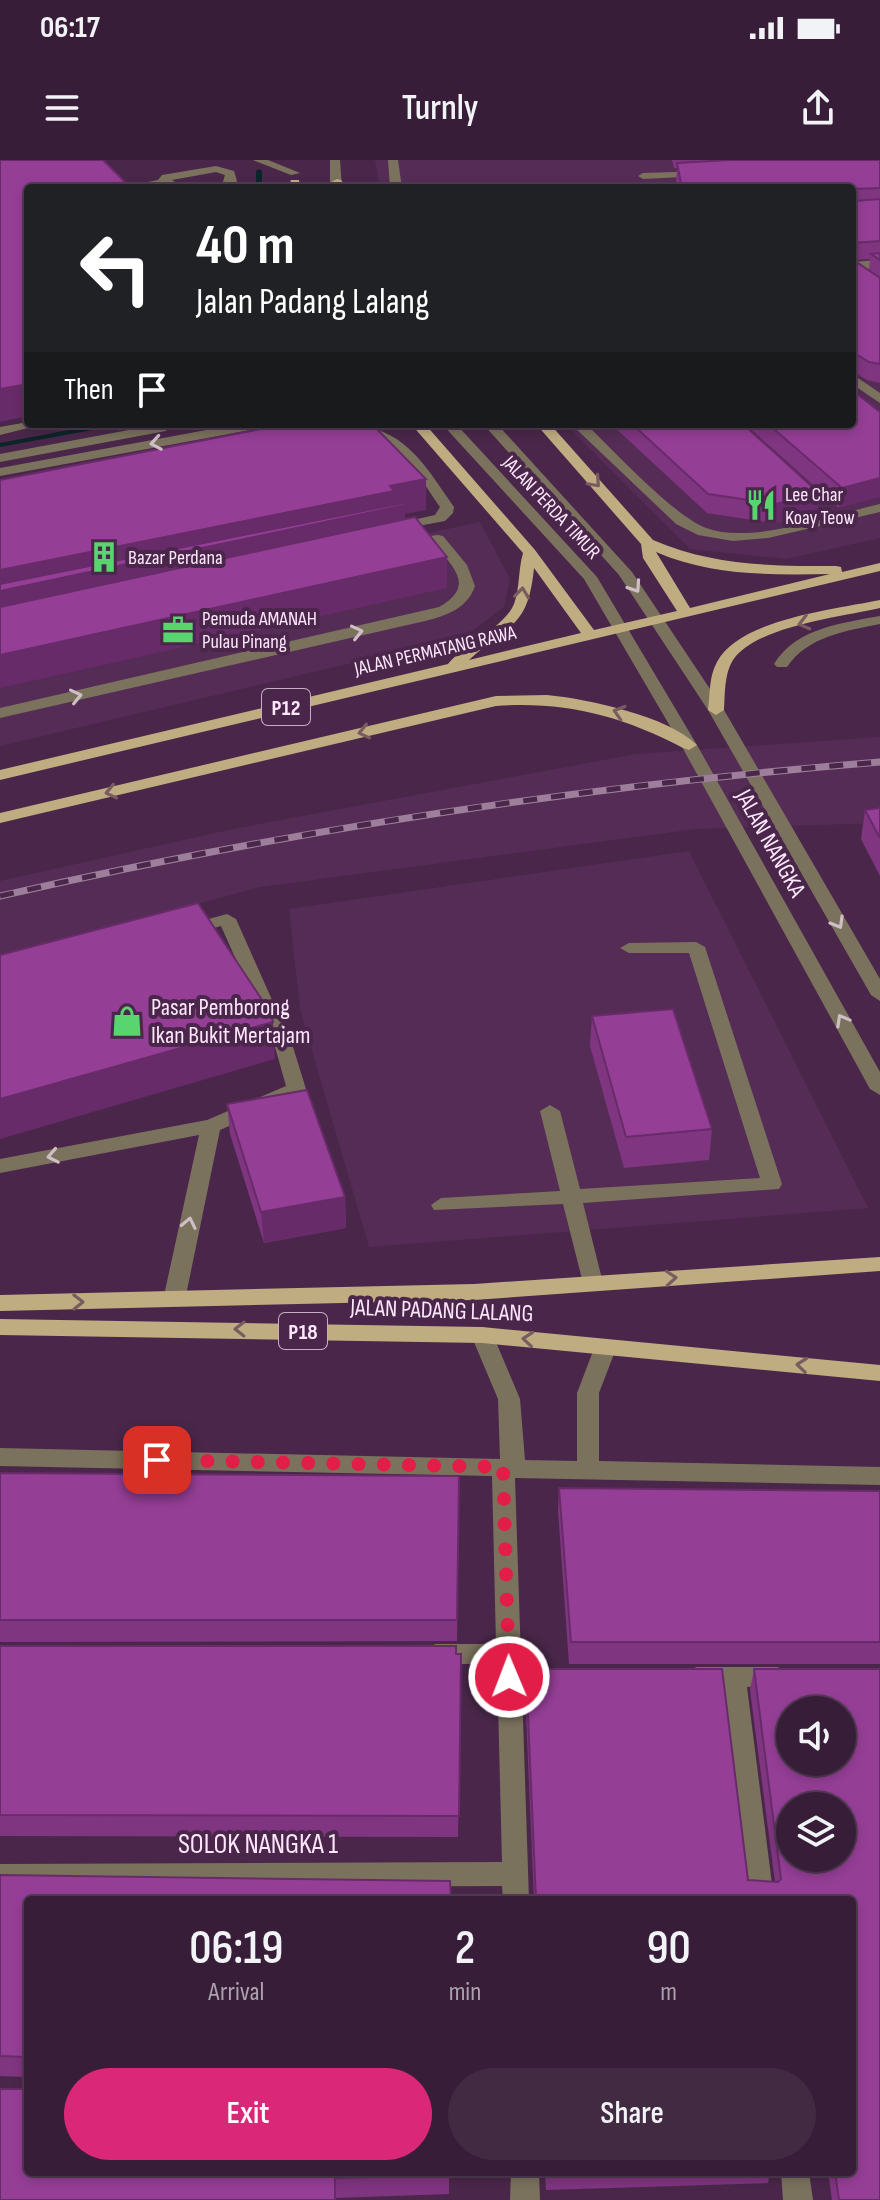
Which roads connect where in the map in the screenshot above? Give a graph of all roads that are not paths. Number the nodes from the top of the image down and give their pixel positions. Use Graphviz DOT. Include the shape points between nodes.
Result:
graph roads {
  1 [pos="260,160"];
  2 [pos="269,160"];
  3 [pos="294,160"];
  4 [pos="335,160"];
  5 [pos="393,160"];
  6 [pos="639,160"];
  7 [pos="162,164"];
  8 [pos="722,171"];
  9 [pos="166,180"];
  10 [pos="646,182"];
  11 [pos="295,183"];
  12 [pos="144,184"];
  13 [pos="174,184"];
  14 [pos="229,184"];
  15 [pos="338,184"];
  16 [pos="396,184"];
  17 [pos="880,264"];
  18 [pos="856,270"];
  19 [pos="856,381"];
  20 [pos="880,399"];
  21 [pos="24,426"];
  22 [pos="162,428"];
  23 [pos="239,428"];
  24 [pos="421,428"];
  25 [pos="453,428"];
  26 [pos="494,428"];
  27 [pos="547,428"];
  28 [pos="582,428"];
  29 [pos="0,431"];
  30 [pos="342,431"];
  31 [pos="0,458"];
  32 [pos="0,472"];
  33 [pos="827,507"];
  34 [pos="880,508"];
  35 [pos="839,518"];
  36 [pos="376,532"];
  37 [pos="648,543"];
  38 [pos="385,548"];
  39 [pos="530,553"];
  40 [pos="880,567"];
  41 [pos="860,572"];
  42 [pos="880,604"];
  43 [pos="685,612"];
  44 [pos="654,615"];
  45 [pos="880,620"];
  46 [pos="618,622"];
  47 [pos="591,636"];
  48 [pos="782,664"];
  49 [pos="454,667"];
  50 [pos="716,710"];
  51 [pos="0,713"];
  52 [pos="689,745"];
  53 [pos="0,775"];
  54 [pos="0,818"];
  55 [pos="167,936"];
  56 [pos="629,948"];
  57 [pos="880,995"];
  58 [pos="880,1089"];
  59 [pos="550,1111"];
  60 [pos="211,1126"];
  61 [pos="0,1166"];
  62 [pos="572,1197"];
  63 [pos="441,1205"];
  64 [pos="877,1265"];
  65 [pos="593,1283"];
  66 [pos="174,1300"];
  67 [pos="0,1303"];
  68 [pos="0,1327"];
  69 [pos="482,1335"];
  70 [pos="606,1346"];
  71 [pos="880,1373"];
  72 [pos="0,1457"];
  73 [pos="508,1468"];
  74 [pos="588,1470"];
  75 [pos="880,1476"];
  76 [pos="414,1654"];
  77 [pos="515,1670"];
  78 [pos="669,1677"];
  79 [pos="733,1677"];
  80 [pos="806,1677"];
  81 [pos="0,1876"];
  82 [pos="516,1887"];
  83 [pos="760,1896"];
  84 [pos="525,2176"];
  85 [pos="795,2176"];
  86 [pos="525,2200"];
  87 [pos="798,2200"];
  1 -- 2 [label="street"];
  1 -- 11 [label="street"];
  3 -- 11 [label="street"];
  4 -- 15 [label="street"];
  5 -- 16 [label="street"];
  6 -- 10 [label="street"];
  7 -- 9 [label="street" via="156,174"];
  8 -- 10 [label="street"];
  9 -- 12 [label="street"];
  9 -- 13 [label="street"];
  9 -- 14 [label="street" via="216,169 230,173"];
  17 -- 18 [label="street"];
  19 -- 20 [label="street"];
  21 -- 29 [label="street"];
  22 -- 31 [label="street"];
  23 -- 32 [label="street, one-way"];
  24 -- 39 [label="main road"];
  25 -- 46 [label="street, JALAN PERDA TIMUR" via="590,577"];
  26 -- 44 [label="street, JALAN PERDA TIMUR, one-way" via="625,572"];
  27 -- 37 [label="main road, one-way"];
  28 -- 35 [label="street" via="691,527 733,537"];
  30 -- 36 [label="street" via="367,429 397,440 447,507 440,518"];
  33 -- 35 [label="street"];
  34 -- 35 [label="street"];
  37 -- 41 [label="main road" via="681,559 727,569"];
  37 -- 43 [label="main road" via="650,558"];
  51 -- 38 [label="street, one-way" via="425,617 462,598 467,574 438,539"];
  39 -- 47 [label="main road"];
  49 -- 39 [label="main road, one-way" via="474,645 516,615"];
  40 -- 41 [label="main road, JALAN PERMATANG RAWA / P12"];
  41 -- 43 [label="main road, JALAN PERMATANG RAWA / P12"];
  42 -- 50 [label="main road, one-way" via="769,632 737,648 721,669"];
  43 -- 47 [label="main road, JALAN PERMATANG RAWA / P12"];
  44 -- 50 [label="street, JALAN NANGKA"];
  45 -- 48 [label="street" via="802,642 785,654"];
  46 -- 52 [label="street, JALAN NANGKA"];
  47 -- 49 [label="main road, JALAN PERMATANG RAWA / P12"];
  49 -- 53 [label="main road, JALAN PERMATANG RAWA / P12"];
  50 -- 57 [label="street, JALAN NANGKA, one-way"];
  52 -- 54 [label="main road, one-way" via="649,722 591,704 518,698"];
  58 -- 52 [label="street, JALAN NANGKA, one-way"];
  55 -- 60 [label="street" via="227,919 284,1047 296,1089"];
  56 -- 62 [label="street" via="696,947 772,1184"];
  59 -- 62 [label="street"];
  60 -- 61 [label="street, one-way"];
  66 -- 60 [label="street, one-way"];
  62 -- 63 [label="street"];
  62 -- 65 [label="street"];
  65 -- 64 [label="main road, JALAN PADANG LALANG / P18, one-way"];
  65 -- 66 [label="main road, JALAN PADANG LALANG / P18" via="474,1292"];
  67 -- 66 [label="main road, JALAN PADANG LALANG / P18, one-way"];
  69 -- 68 [label="main road, JALAN PADANG LALANG / P18, one-way"];
  70 -- 69 [label="main road, JALAN PADANG LALANG / P18, one-way"];
  69 -- 73 [label="street" via="509,1399"];
  71 -- 70 [label="main road, JALAN PADANG LALANG / P18, one-way"];
  70 -- 74 [label="street" via="588,1393"];
  72 -- 73 [label="street"];
  73 -- 74 [label="street"];
  73 -- 77 [label="street"];
  74 -- 75 [label="street"];
  76 -- 77 [label="street"];
  77 -- 82 [label="street"];
  78 -- 79 [label="street"];
  79 -- 80 [label="street"];
  79 -- 83 [label="street"];
  81 -- 82 [label="street, SOLOK NANGKA 1"];
  84 -- 86 [label="street"];
  85 -- 87 [label="street"];
}
